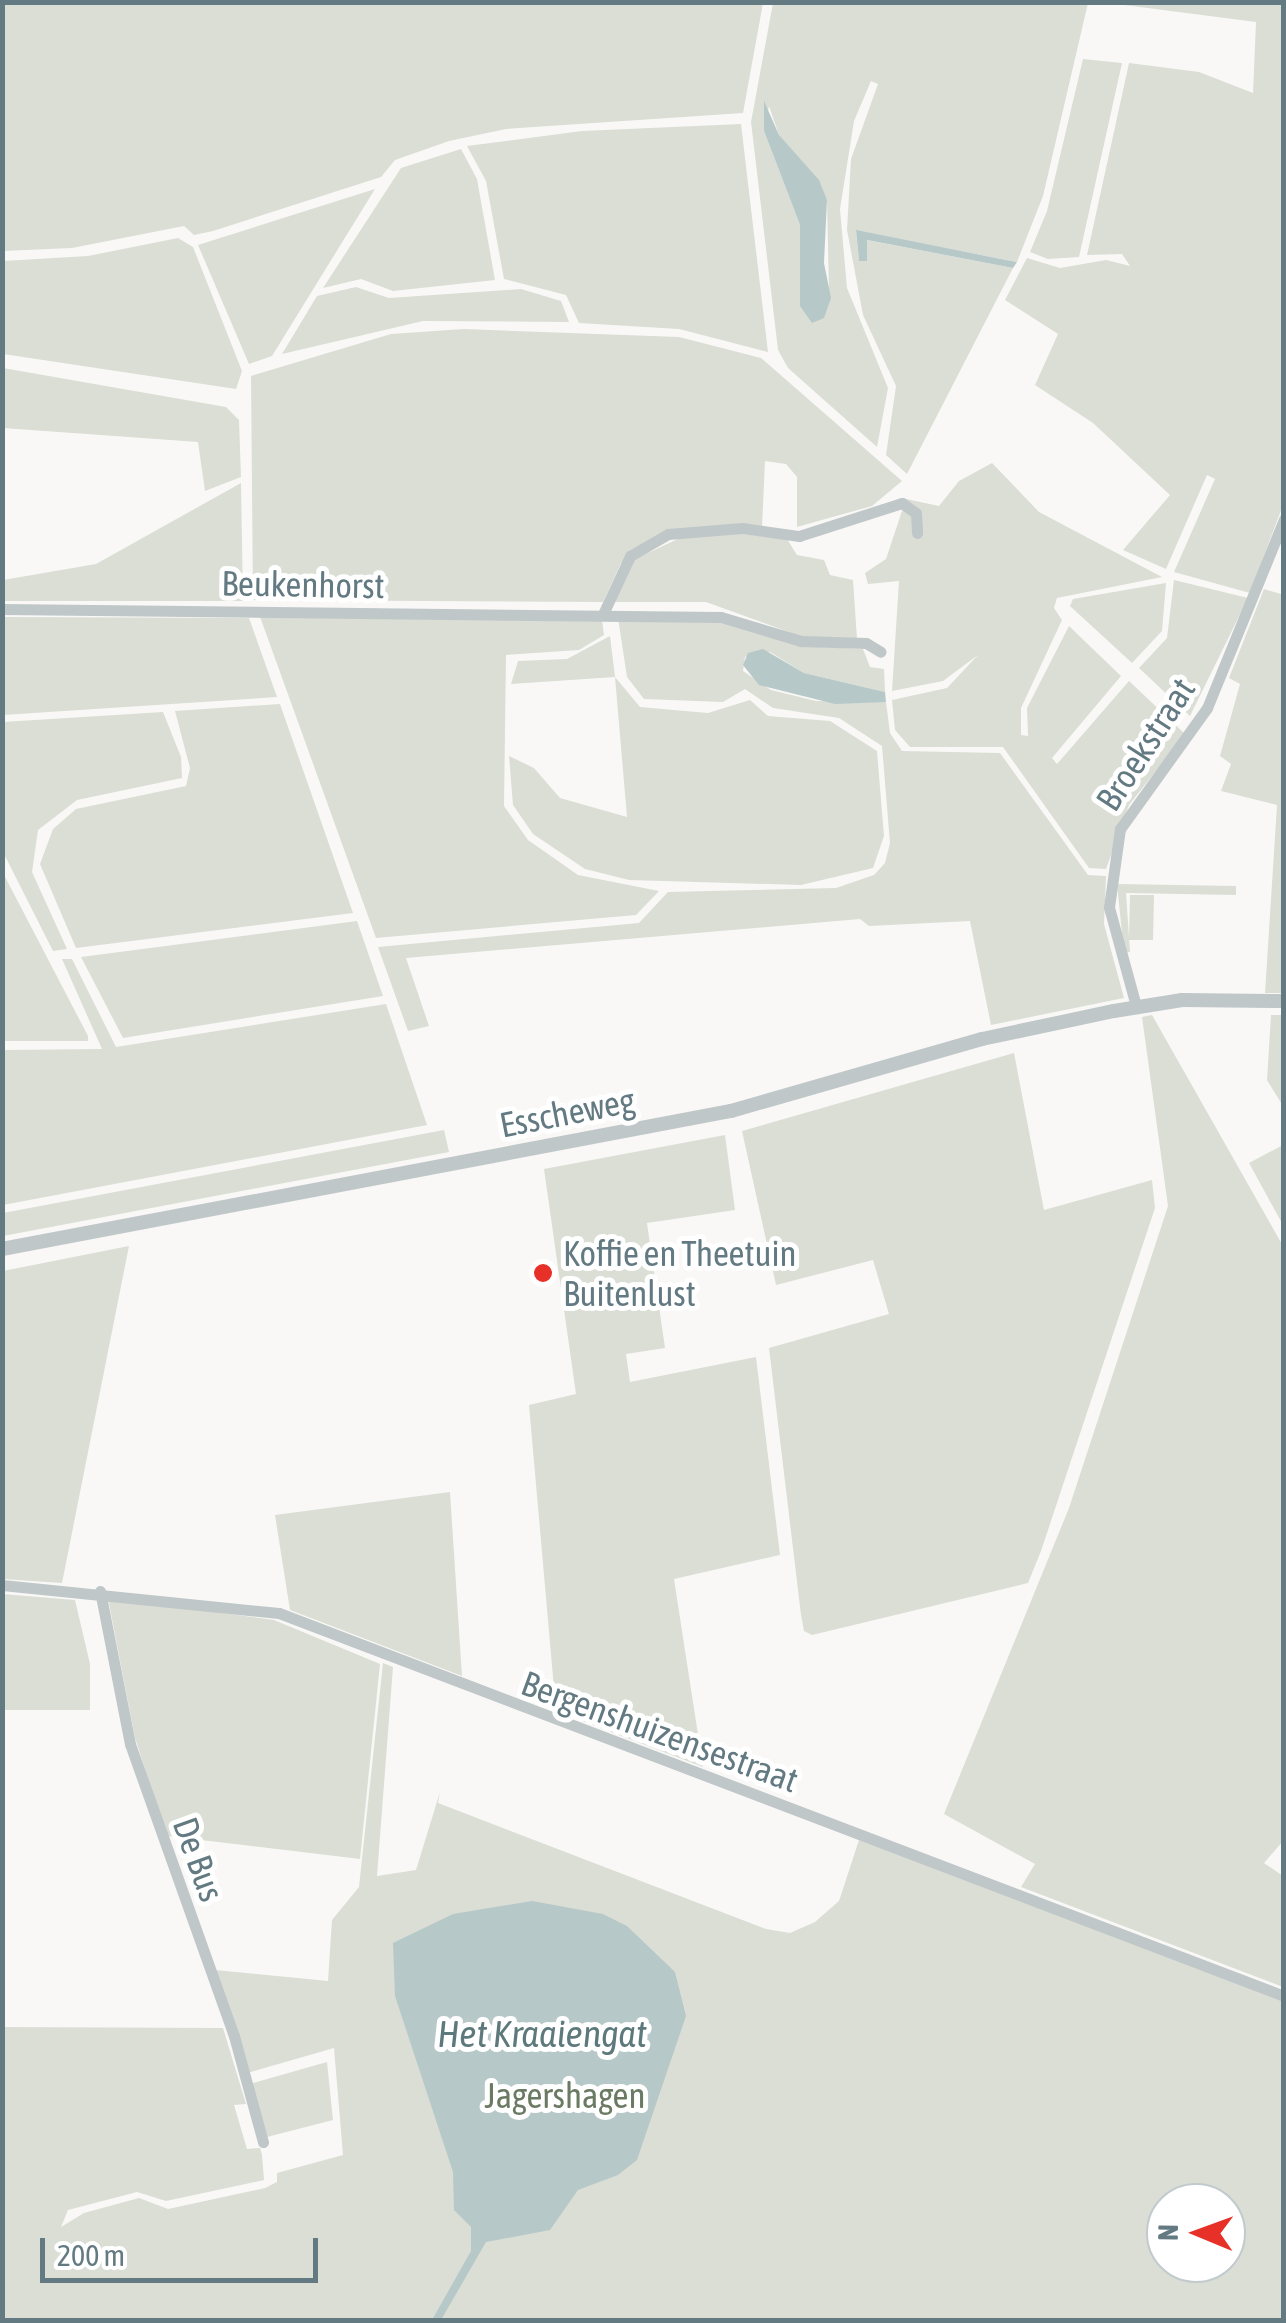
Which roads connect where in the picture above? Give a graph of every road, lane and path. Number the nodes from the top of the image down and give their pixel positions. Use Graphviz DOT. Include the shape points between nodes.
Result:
graph roads {
  1 [pos="1284,519"];
  2 [pos="917,532"];
  3 [pos="2,608"];
  4 [pos="603,614"];
  5 [pos="881,652"];
  6 [pos="1284,1001"];
  7 [pos="1136,1006"];
  8 [pos="2,1249"];
  9 [pos="2,1584"];
  10 [pos="100,1591"];
  11 [pos="1284,1996"];
  12 [pos="263,2142"];
  1 -- 7 [label="street, Broekstraat" via="1207,708 1120,830 1108,906"];
  2 -- 4 [label="street" via="916,513 902,504 800,536 742,528 668,534 630,556"];
  3 -- 4 [label="street, Beukenhorst"];
  4 -- 5 [label="street, Beukenhorst" via="735,618 800,641 866,643"];
  6 -- 7 [label="street, Esscheweg"];
  7 -- 8 [label="street, Esscheweg" via="982,1039 714,1115"];
  9 -- 10 [label="street, Bergenshuizensestraat"];
  10 -- 11 [label="street, Bergenshuizensestraat" via="279,1613"];
  10 -- 12 [label="street, De Bus" via="130,1744 234,2036"];
}
